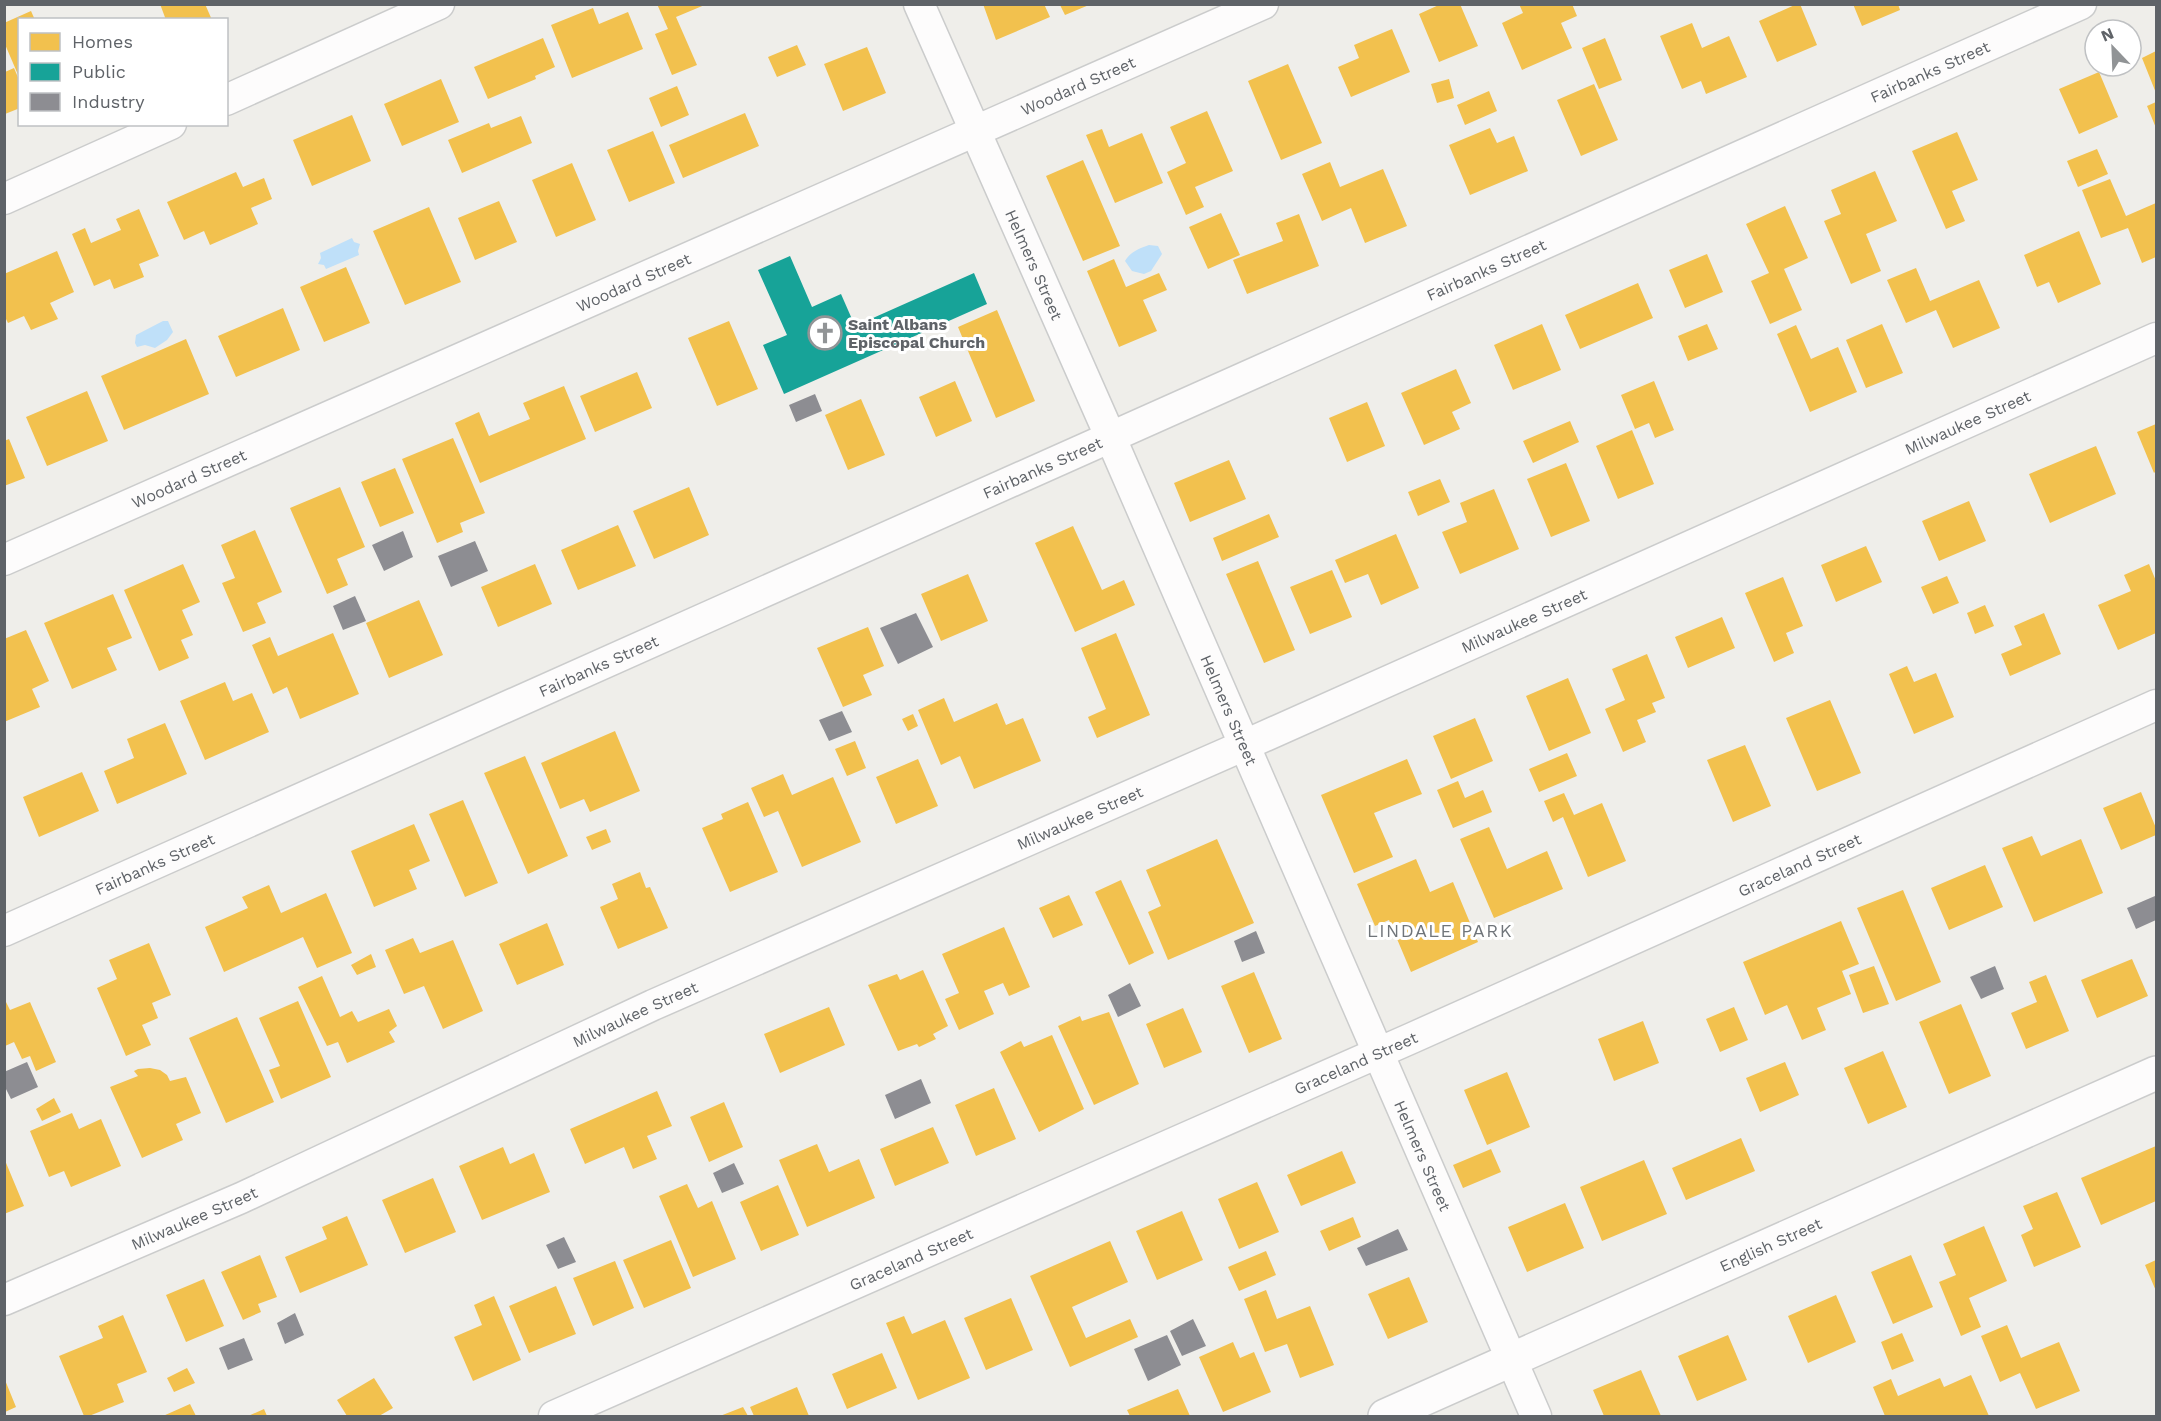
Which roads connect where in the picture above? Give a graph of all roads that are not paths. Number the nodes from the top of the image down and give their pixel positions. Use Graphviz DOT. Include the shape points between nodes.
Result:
graph roads {
  1 [pos="439,4"];
  2 [pos="919,4"];
  3 [pos="1263,4"];
  4 [pos="2081,4"];
  5 [pos="228,99"];
  6 [pos="167,126"];
  7 [pos="975,133"];
  8 [pos="4,199"];
  9 [pos="2157,338"];
  10 [pos="1110,436"];
  11 [pos="4,560"];
  12 [pos="2157,705"];
  13 [pos="1245,745"];
  14 [pos="4,931"];
  15 [pos="1379,1052"];
  16 [pos="2157,1073"];
  17 [pos="4,1300"];
  18 [pos="1511,1360"];
  19 [pos="554,1416"];
  20 [pos="1385,1416"];
  21 [pos="1536,1416"];
  1 -- 5 [label="street"];
  2 -- 7 [label="street, Helmers Street"];
  3 -- 7 [label="street, Woodard Street"];
  4 -- 10 [label="street, Fairbanks Street"];
  6 -- 8 [label="street"];
  7 -- 10 [label="street, Helmers Street"];
  7 -- 11 [label="street, Woodard Street"];
  9 -- 13 [label="street, Milwaukee Street"];
  10 -- 13 [label="street, Helmers Street"];
  10 -- 14 [label="street, Fairbanks Street"];
  12 -- 15 [label="street, Graceland Street"];
  13 -- 15 [label="street, Helmers Street"];
  13 -- 17 [label="street, Milwaukee Street" via="653,1005 240,1198"];
  15 -- 18 [label="street, Helmers Street"];
  15 -- 19 [label="street, Graceland Street"];
  16 -- 18 [label="street, English Street"];
  18 -- 20 [label="street, English Street"];
  18 -- 21 [label="street, Helmers Street"];
}
